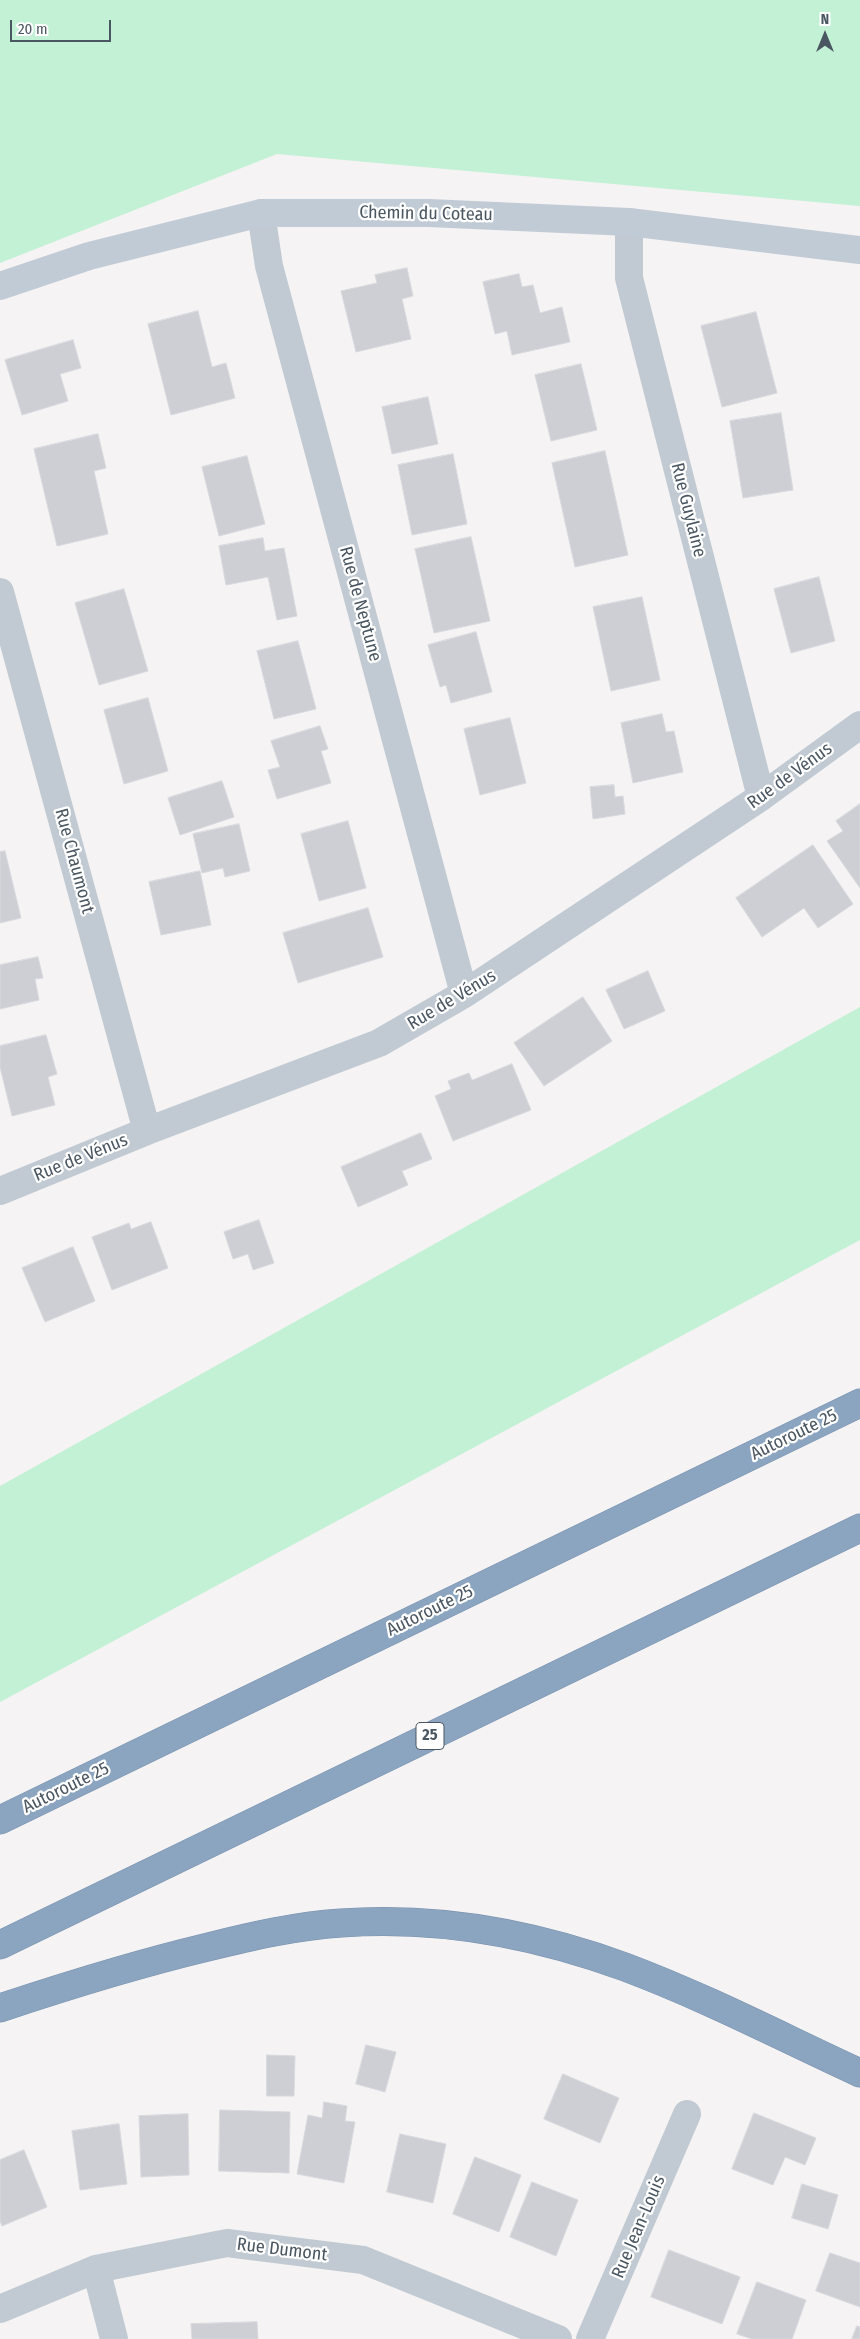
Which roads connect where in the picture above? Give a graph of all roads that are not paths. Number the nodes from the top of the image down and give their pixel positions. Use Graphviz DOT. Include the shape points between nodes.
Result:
graph roads {
  1 [pos="261,213"];
  2 [pos="629,222"];
  3 [pos="860,250"];
  4 [pos="0,286"];
  5 [pos="0,592"];
  6 [pos="860,724"];
  7 [pos="761,797"];
  8 [pos="464,994"];
  9 [pos="147,1131"];
  10 [pos="0,1191"];
  11 [pos="860,1403"];
  12 [pos="860,1528"];
  13 [pos="0,1820"];
  14 [pos="0,1945"];
  15 [pos="0,2008"];
  16 [pos="860,2073"];
  17 [pos="687,2114"];
  18 [pos="96,2269"];
  19 [pos="0,2309"];
  20 [pos="114,2339"];
  21 [pos="558,2339"];
  22 [pos="590,2339"];
  1 -- 2 [label="street, Chemin du Coteau" via="429,213"];
  1 -- 4 [label="street, Chemin du Coteau" via="89,256"];
  1 -- 8 [label="street, Rue de Neptune" via="269,266"];
  2 -- 3 [label="street, Chemin du Coteau"];
  2 -- 7 [label="street, Rue Guylaine" via="629,278"];
  5 -- 9 [label="street, Rue Chaumont"];
  6 -- 7 [label="street, Rue de Vénus"];
  7 -- 8 [label="street, Rue de Vénus"];
  8 -- 9 [label="street, Rue de Vénus" via="379,1043"];
  9 -- 10 [label="street, Rue de Vénus"];
  11 -- 13 [label="highway, Autoroute 25"];
  12 -- 14 [label="highway, 25"];
  15 -- 16 [label="highway" via="128,1967 278,1931 342,1923 421,1923 504,1933 625,1967"];
  17 -- 22 [label="street, Rue Jean-Louis"];
  18 -- 19 [label="street, Rue Dumont"];
  18 -- 20 [label="street"];
  18 -- 21 [label="street, Rue Dumont" via="227,2243 363,2260"];
}
